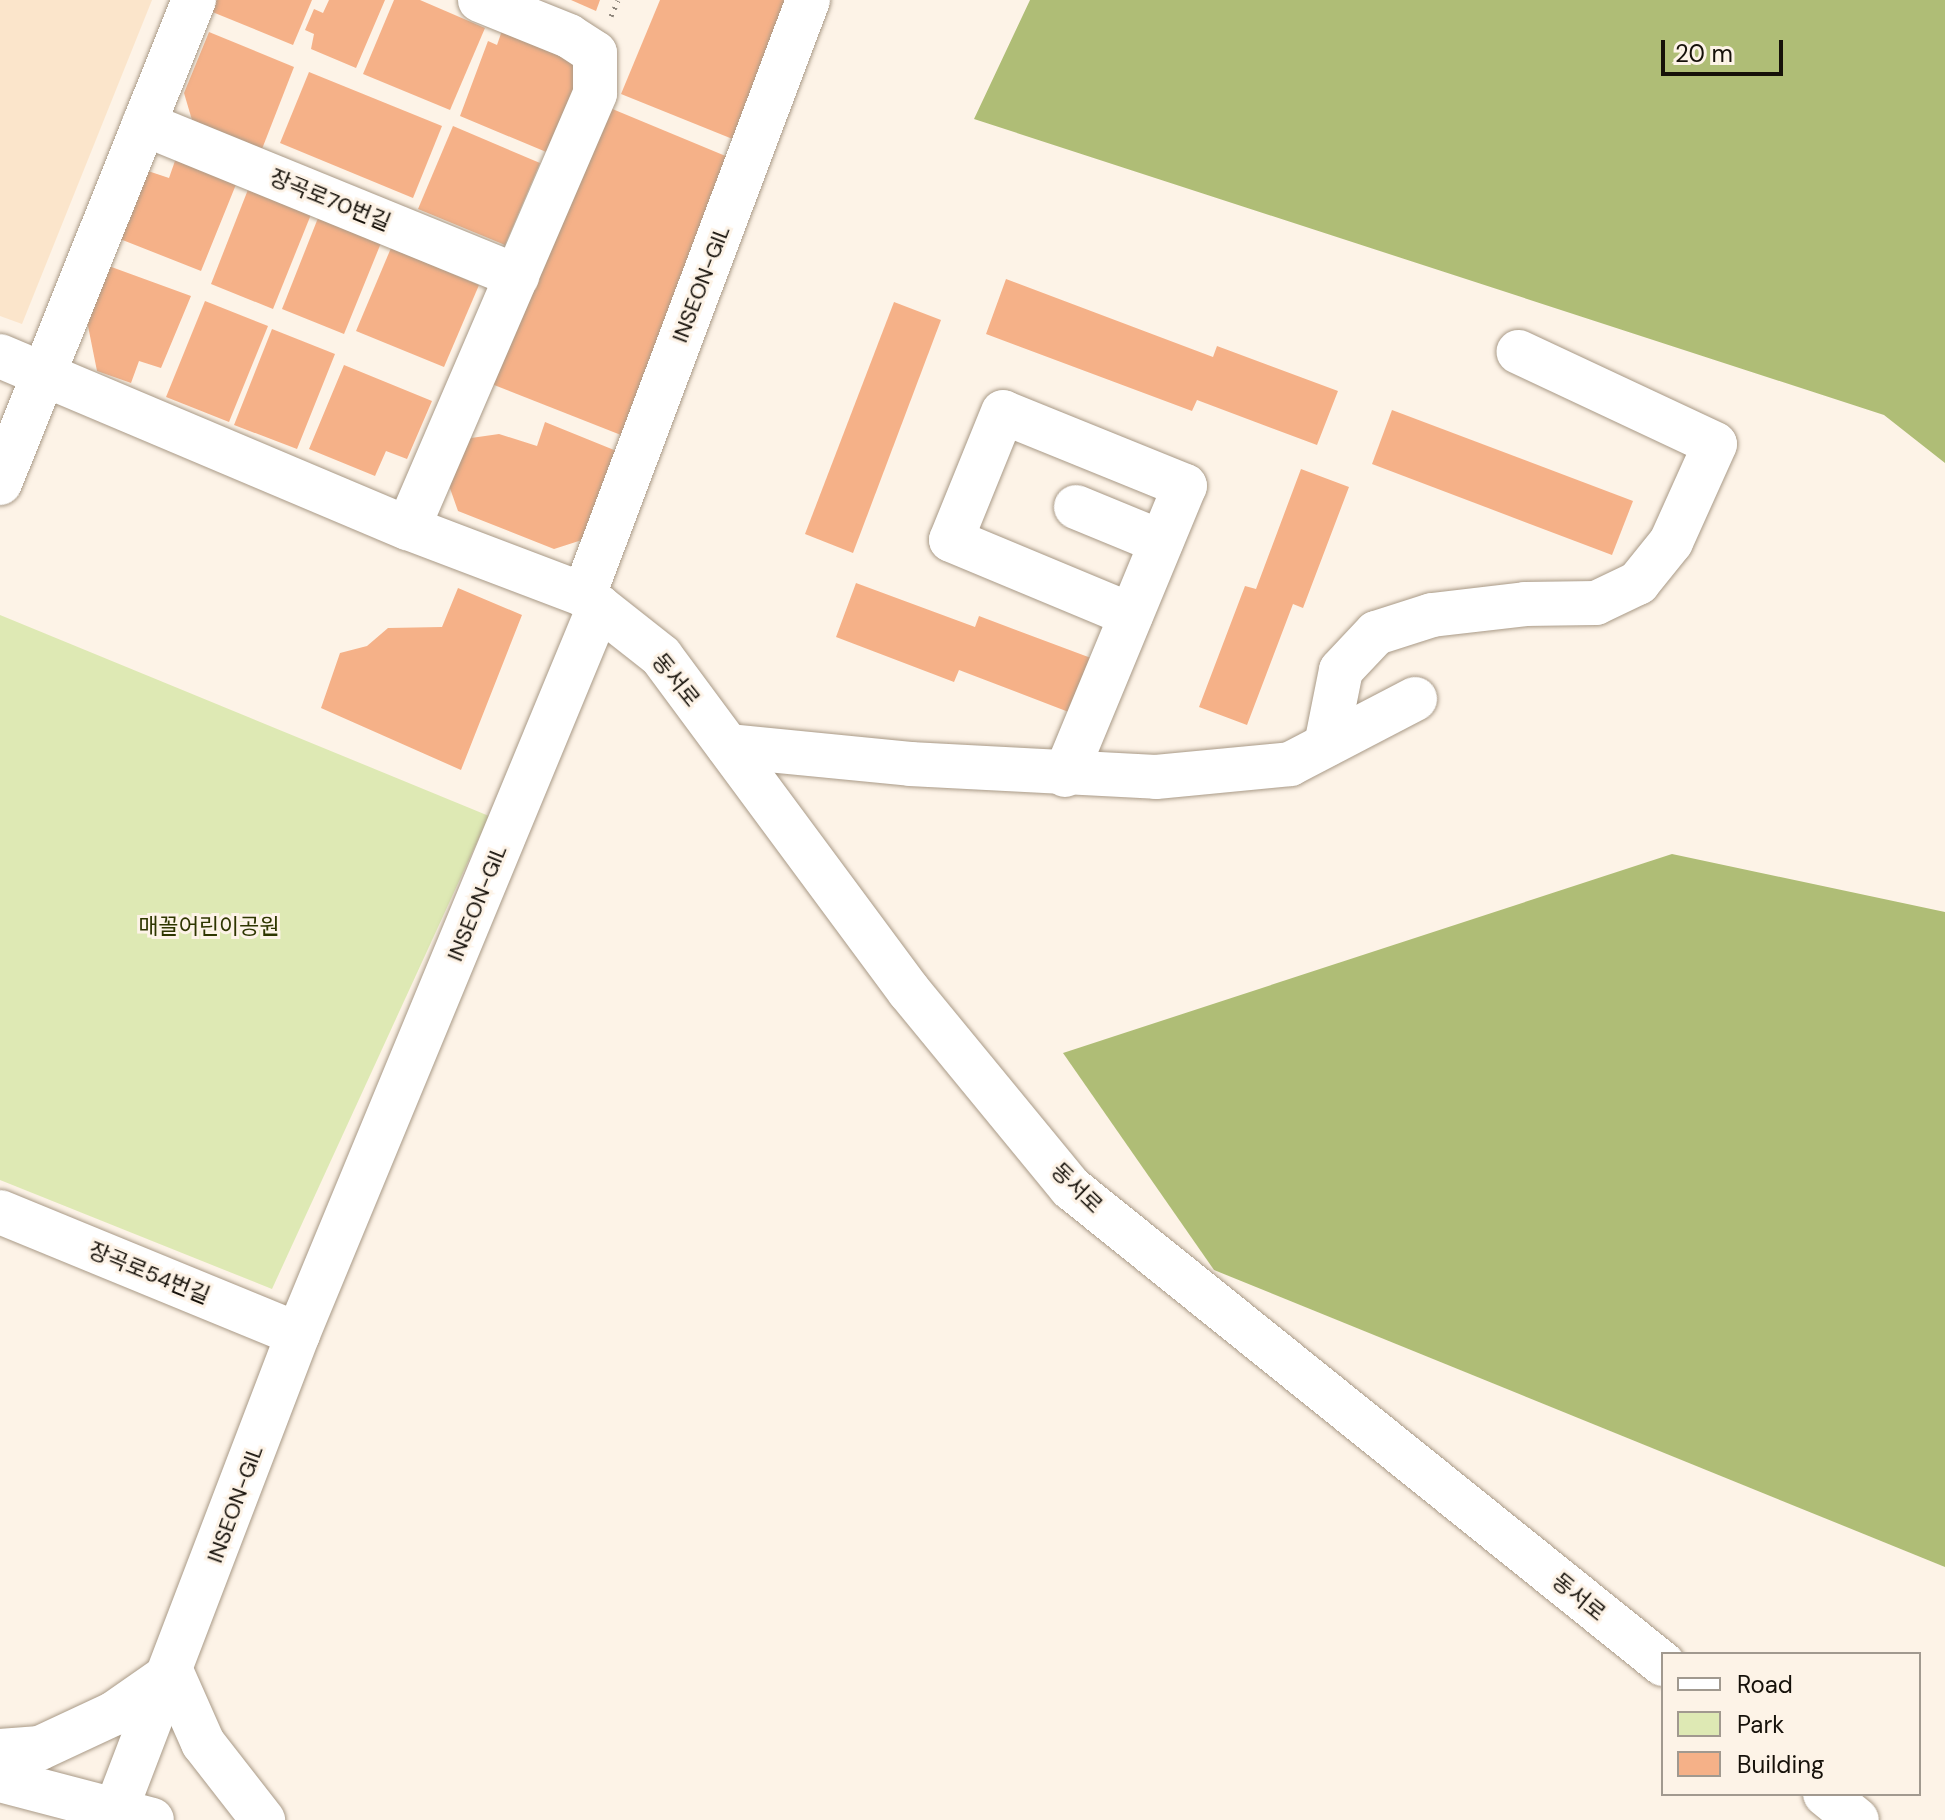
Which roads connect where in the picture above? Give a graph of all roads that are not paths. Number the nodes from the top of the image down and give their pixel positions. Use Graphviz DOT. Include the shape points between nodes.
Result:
graph roads {
  1 [pos="194,0"];
  2 [pos="480,0"];
  3 [pos="808,0"];
  4 [pos="144,124"];
  5 [pos="517,276"];
  6 [pos="1519,352"];
  7 [pos="0,356"];
  8 [pos="43,374"];
  9 [pos="0,483"];
  10 [pos="1076,507"];
  11 [pos="408,528"];
  12 [pos="1161,542"];
  13 [pos="592,601"];
  14 [pos="1131,615"];
  15 [pos="1415,699"];
  16 [pos="1326,745"];
  17 [pos="728,746"];
  18 [pos="1065,775"];
  19 [pos="0,1212"];
  20 [pos="298,1334"];
  21 [pos="1661,1662"];
  22 [pos="172,1673"];
  23 [pos="0,1751"];
  24 [pos="0,1780"];
  25 [pos="1827,1796"];
  26 [pos="127,1816"];
  27 [pos="263,1820"];
  28 [pos="1857,1820"];
  1 -- 4 [label="street"];
  2 -- 5 [label="street" via="569,36 595,53 595,93"];
  3 -- 13 [label="street, INSEON-GIL"];
  4 -- 5 [label="street, 장곡로70번길"];
  4 -- 8 [label="street"];
  5 -- 11 [label="street"];
  6 -- 16 [label="street" via="1715,444 1671,542 1638,583 1596,603 1525,604 1432,615 1376,633 1341,670"];
  7 -- 8 [label="street, 동서로"];
  8 -- 9 [label="street"];
  8 -- 11 [label="street, 동서로"];
  10 -- 12 [label="street"];
  11 -- 13 [label="street, 동서로"];
  12 -- 14 [label="street"];
  12 -- 14 [label="street" via="1185,486 1003,412 951,540"];
  13 -- 17 [label="street, 동서로" via="661,656"];
  13 -- 20 [label="street, INSEON-GIL"];
  14 -- 18 [label="street"];
  15 -- 16 [label="street"];
  16 -- 18 [label="street" via="1290,764 1156,777"];
  17 -- 18 [label="street"];
  17 -- 21 [label="street, 동서로" via="909,991 1071,1188"];
  19 -- 20 [label="street, 장곡로54번길"];
  20 -- 22 [label="street, INSEON-GIL"];
  22 -- 23 [label="street" via="113,1714 40,1748"];
  22 -- 26 [label="street, INSEON-GIL"];
  22 -- 27 [label="street" via="203,1743"];
  24 -- 26 [label="street"];
  25 -- 28 [label="street"];
}
